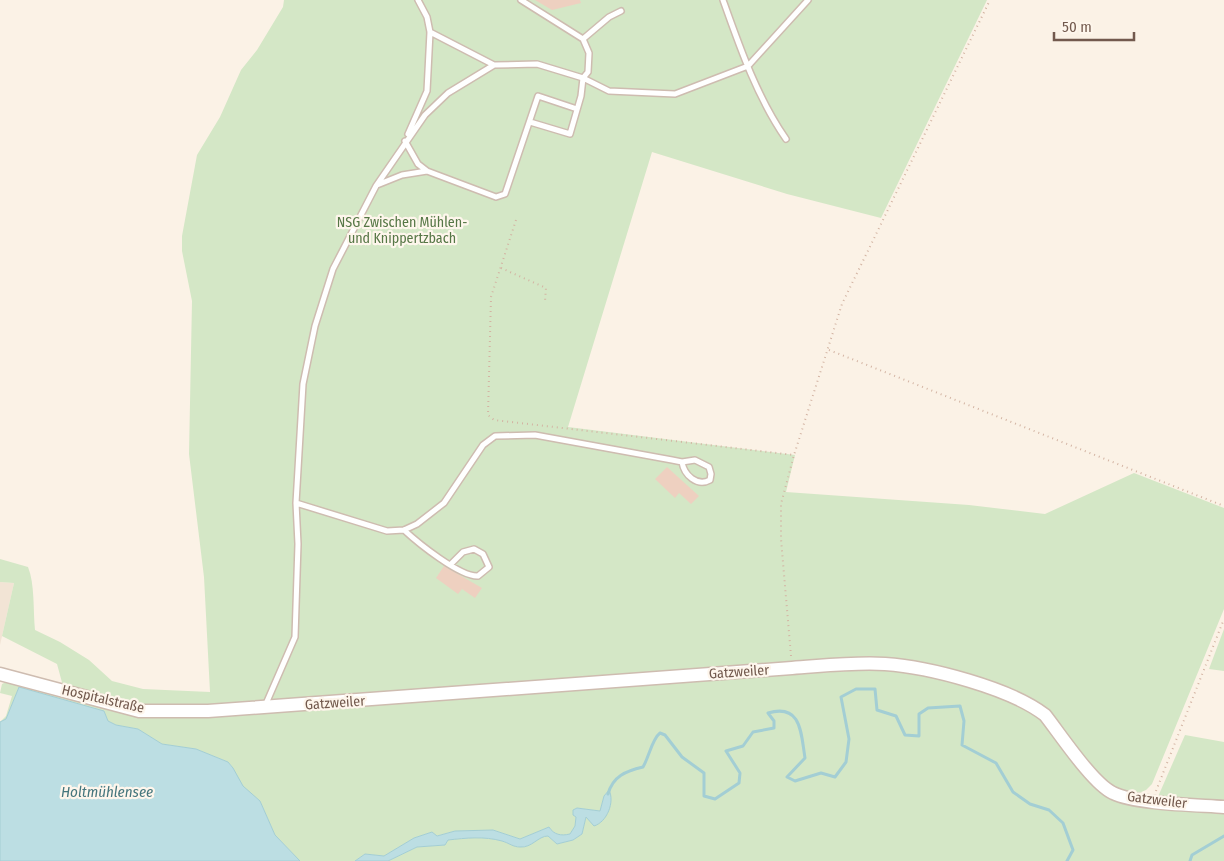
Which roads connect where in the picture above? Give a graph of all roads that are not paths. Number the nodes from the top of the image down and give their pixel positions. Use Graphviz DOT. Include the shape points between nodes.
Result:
graph roads {
  1 [pos="418,0"];
  2 [pos="521,0"];
  3 [pos="723,0"];
  4 [pos="808,0"];
  5 [pos="621,11"];
  6 [pos="430,32"];
  7 [pos="583,39"];
  8 [pos="494,65"];
  9 [pos="748,66"];
  10 [pos="583,78"];
  11 [pos="577,109"];
  12 [pos="530,122"];
  13 [pos="786,139"];
  14 [pos="405,141"];
  15 [pos="427,171"];
  16 [pos="376,186"];
  17 [pos="682,462"];
  18 [pos="296,503"];
  19 [pos="404,530"];
  20 [pos="451,564"];
  21 [pos="0,674"];
  22 [pos="264,708"];
  23 [pos="208,711"];
  24 [pos="1224,807"];
  1 -- 6 [label="lane"];
  2 -- 7 [label="lane"];
  3 -- 9 [label="lane"];
  4 -- 9 [label="lane"];
  5 -- 7 [label="lane"];
  6 -- 8 [label="lane"];
  6 -- 14 [label="lane" via="427,91"];
  7 -- 10 [label="lane" via="589,53 588,72"];
  8 -- 10 [label="lane" via="538,64"];
  8 -- 14 [label="lane" via="448,93"];
  9 -- 10 [label="lane" via="675,94 609,91"];
  9 -- 13 [label="lane" via="772,118"];
  10 -- 11 [label="lane"];
  11 -- 12 [label="lane" via="570,134"];
  11 -- 12 [label="lane" via="538,96"];
  12 -- 15 [label="lane" via="505,194 496,197"];
  14 -- 15 [label="lane" via="418,164"];
  14 -- 16 [label="lane"];
  15 -- 16 [label="lane" via="402,175"];
  16 -- 18 [label="lane" via="333,269 314,326 304,384"];
  17 -- 17 [label="lane" via="683,469 693,479 701,483 710,480 709,467 694,460"];
  17 -- 19 [label="lane" via="535,435 495,436 483,445 444,502 418,524"];
  18 -- 19 [label="lane" via="387,531"];
  18 -- 22 [label="lane" via="298,544 294,637"];
  19 -- 20 [label="lane"];
  20 -- 20 [label="lane" via="474,577 484,574 489,567 483,554 474,548 463,552"];
  21 -- 23 [label="street, Hospitalstraße" via="138,711"];
  22 -- 23 [label="street, Gatzweiler"];
  22 -- 24 [label="street, Gatzweiler" via="792,668 905,666 976,684 1022,700 1045,715 1100,784 1121,796"];
}
